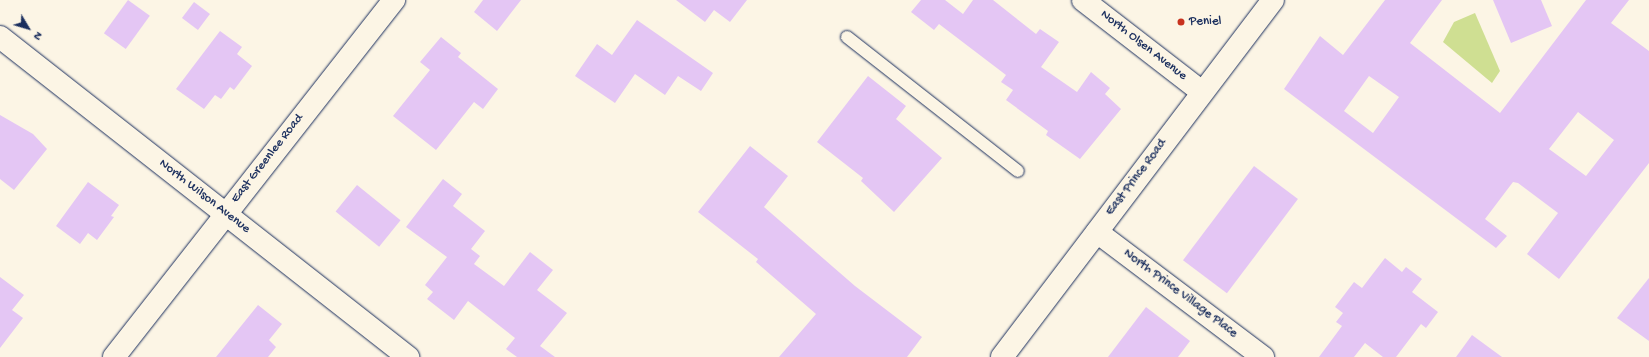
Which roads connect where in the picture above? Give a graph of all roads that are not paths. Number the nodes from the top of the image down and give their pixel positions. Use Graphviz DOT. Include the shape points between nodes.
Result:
graph roads {
  1 [pos="394,0"];
  2 [pos="1083,0"];
  3 [pos="1273,0"];
  4 [pos="0,37"];
  5 [pos="847,37"];
  6 [pos="1202,92"];
  7 [pos="1018,171"];
  8 [pos="225,214"];
  9 [pos="1097,232"];
  10 [pos="114,357"];
  11 [pos="408,357"];
  12 [pos="1002,357"];
  13 [pos="1263,357"];
  1 -- 8 [label="street, East Greenlee Road"];
  2 -- 6 [label="street, North Olsen Avenue"];
  3 -- 6 [label="street, East Prince Road"];
  4 -- 8 [label="street, North Wilson Avenue"];
  5 -- 7 [label="lane"];
  6 -- 9 [label="street, East Prince Road"];
  8 -- 10 [label="street, East Greenlee Road"];
  8 -- 11 [label="street, North Wilson Avenue"];
  9 -- 12 [label="street, East Prince Road"];
  9 -- 13 [label="street, North Prince Village Place"];
}
